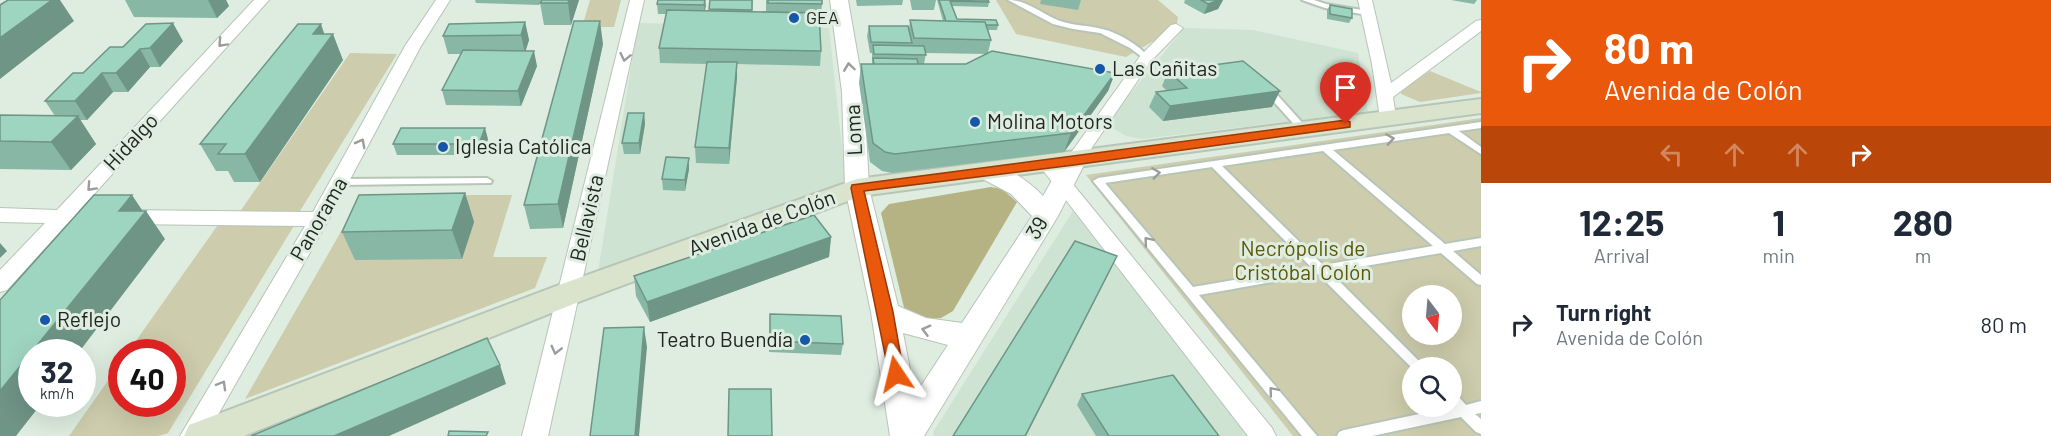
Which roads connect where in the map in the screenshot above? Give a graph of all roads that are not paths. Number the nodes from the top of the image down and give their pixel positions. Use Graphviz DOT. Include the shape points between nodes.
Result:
graph roads {
  1 [pos="262,0"];
  2 [pos="442,0"];
  3 [pos="637,0"];
  4 [pos="839,0"];
  5 [pos="1012,0"];
  6 [pos="1306,0"];
  7 [pos="1367,7"];
  8 [pos="1481,24"];
  9 [pos="1176,28"];
  10 [pos="1146,58"];
  11 [pos="1261,81"];
  12 [pos="1481,105"];
  13 [pos="1386,107"];
  14 [pos="1481,125"];
  15 [pos="1304,130"];
  16 [pos="1451,130"];
  17 [pos="1326,149"];
  18 [pos="1481,152"];
  19 [pos="1214,164"];
  20 [pos="1062,169"];
  21 [pos="987,172"];
  22 [pos="487,181"];
  23 [pos="340,182"];
  24 [pos="857,188"];
  25 [pos="0,215"];
  26 [pos="1045,216"];
  27 [pos="63,217"];
  28 [pos="86,217"];
  29 [pos="110,217"];
  30 [pos="319,219"];
  31 [pos="1481,242"];
  32 [pos="1442,249"];
  33 [pos="1320,268"];
  34 [pos="1481,281"];
  35 [pos="0,284"];
  36 [pos="1190,292"];
  37 [pos="570,293"];
  38 [pos="885,312"];
  39 [pos="970,335"];
  40 [pos="1409,357"];
  41 [pos="1481,407"];
  42 [pos="1463,410"];
  43 [pos="1481,428"];
  44 [pos="193,436"];
  45 [pos="202,436"];
  46 [pos="535,436"];
  47 [pos="906,436"];
  48 [pos="1263,436"];
  49 [pos="1310,436"];
  50 [pos="1344,436"];
  1 -- 27 [label="street, Hidalgo, one-way"];
  23 -- 2 [label="street, Panorama, one-way"];
  3 -- 37 [label="street, Bellavista, one-way"];
  24 -- 4 [label="street, Loma, one-way" via="858,92"];
  5 -- 10 [label="lane" via="1056,22 1109,34"];
  6 -- 7 [label="lane" via="1325,6"];
  7 -- 13 [label="street"];
  8 -- 13 [label="street"];
  9 -- 10 [label="street, 39"];
  10 -- 20 [label="street, 39"];
  11 -- 15 [label="lane"];
  12 -- 13 [label="main road, Avenida de Colón"];
  13 -- 15 [label="main road, Avenida de Colón"];
  14 -- 16 [label="lane"];
  15 -- 20 [label="main road, Avenida de Colón"];
  17 -- 16 [label="lane, one-way"];
  16 -- 18 [label="lane"];
  17 -- 19 [label="lane"];
  17 -- 32 [label="lane"];
  19 -- 33 [label="lane"];
  36 -- 19 [label="lane, one-way" via="1098,181"];
  20 -- 21 [label="main road, Avenida de Colón"];
  20 -- 26 [label="street, 39"];
  20 -- 48 [label="street"];
  21 -- 24 [label="main road, Avenida de Colón"];
  21 -- 26 [label="street" via="1019,186 1033,197"];
  22 -- 23 [label="lane"];
  23 -- 30 [label="street, Panorama"];
  24 -- 37 [label="main road, Avenida de Colón"];
  24 -- 38 [label="street, Loma"];
  25 -- 27 [label="street"];
  26 -- 39 [label="street, 39"];
  27 -- 28 [label="street"];
  27 -- 35 [label="street, Hidalgo"];
  29 -- 30 [label="street"];
  44 -- 30 [label="street, Panorama, one-way"];
  31 -- 32 [label="lane"];
  32 -- 33 [label="lane"];
  32 -- 34 [label="lane"];
  33 -- 36 [label="lane"];
  33 -- 40 [label="lane"];
  49 -- 36 [label="lane, one-way"];
  37 -- 45 [label="main road, Avenida de Colón"];
  37 -- 46 [label="street, Bellavista, one-way"];
  39 -- 38 [label="street, one-way" via="932,333"];
  38 -- 47 [label="street, Loma"];
  39 -- 47 [label="street, 39"];
  41 -- 42 [label="lane"];
  42 -- 43 [label="lane"];
  42 -- 50 [label="lane"];
}
